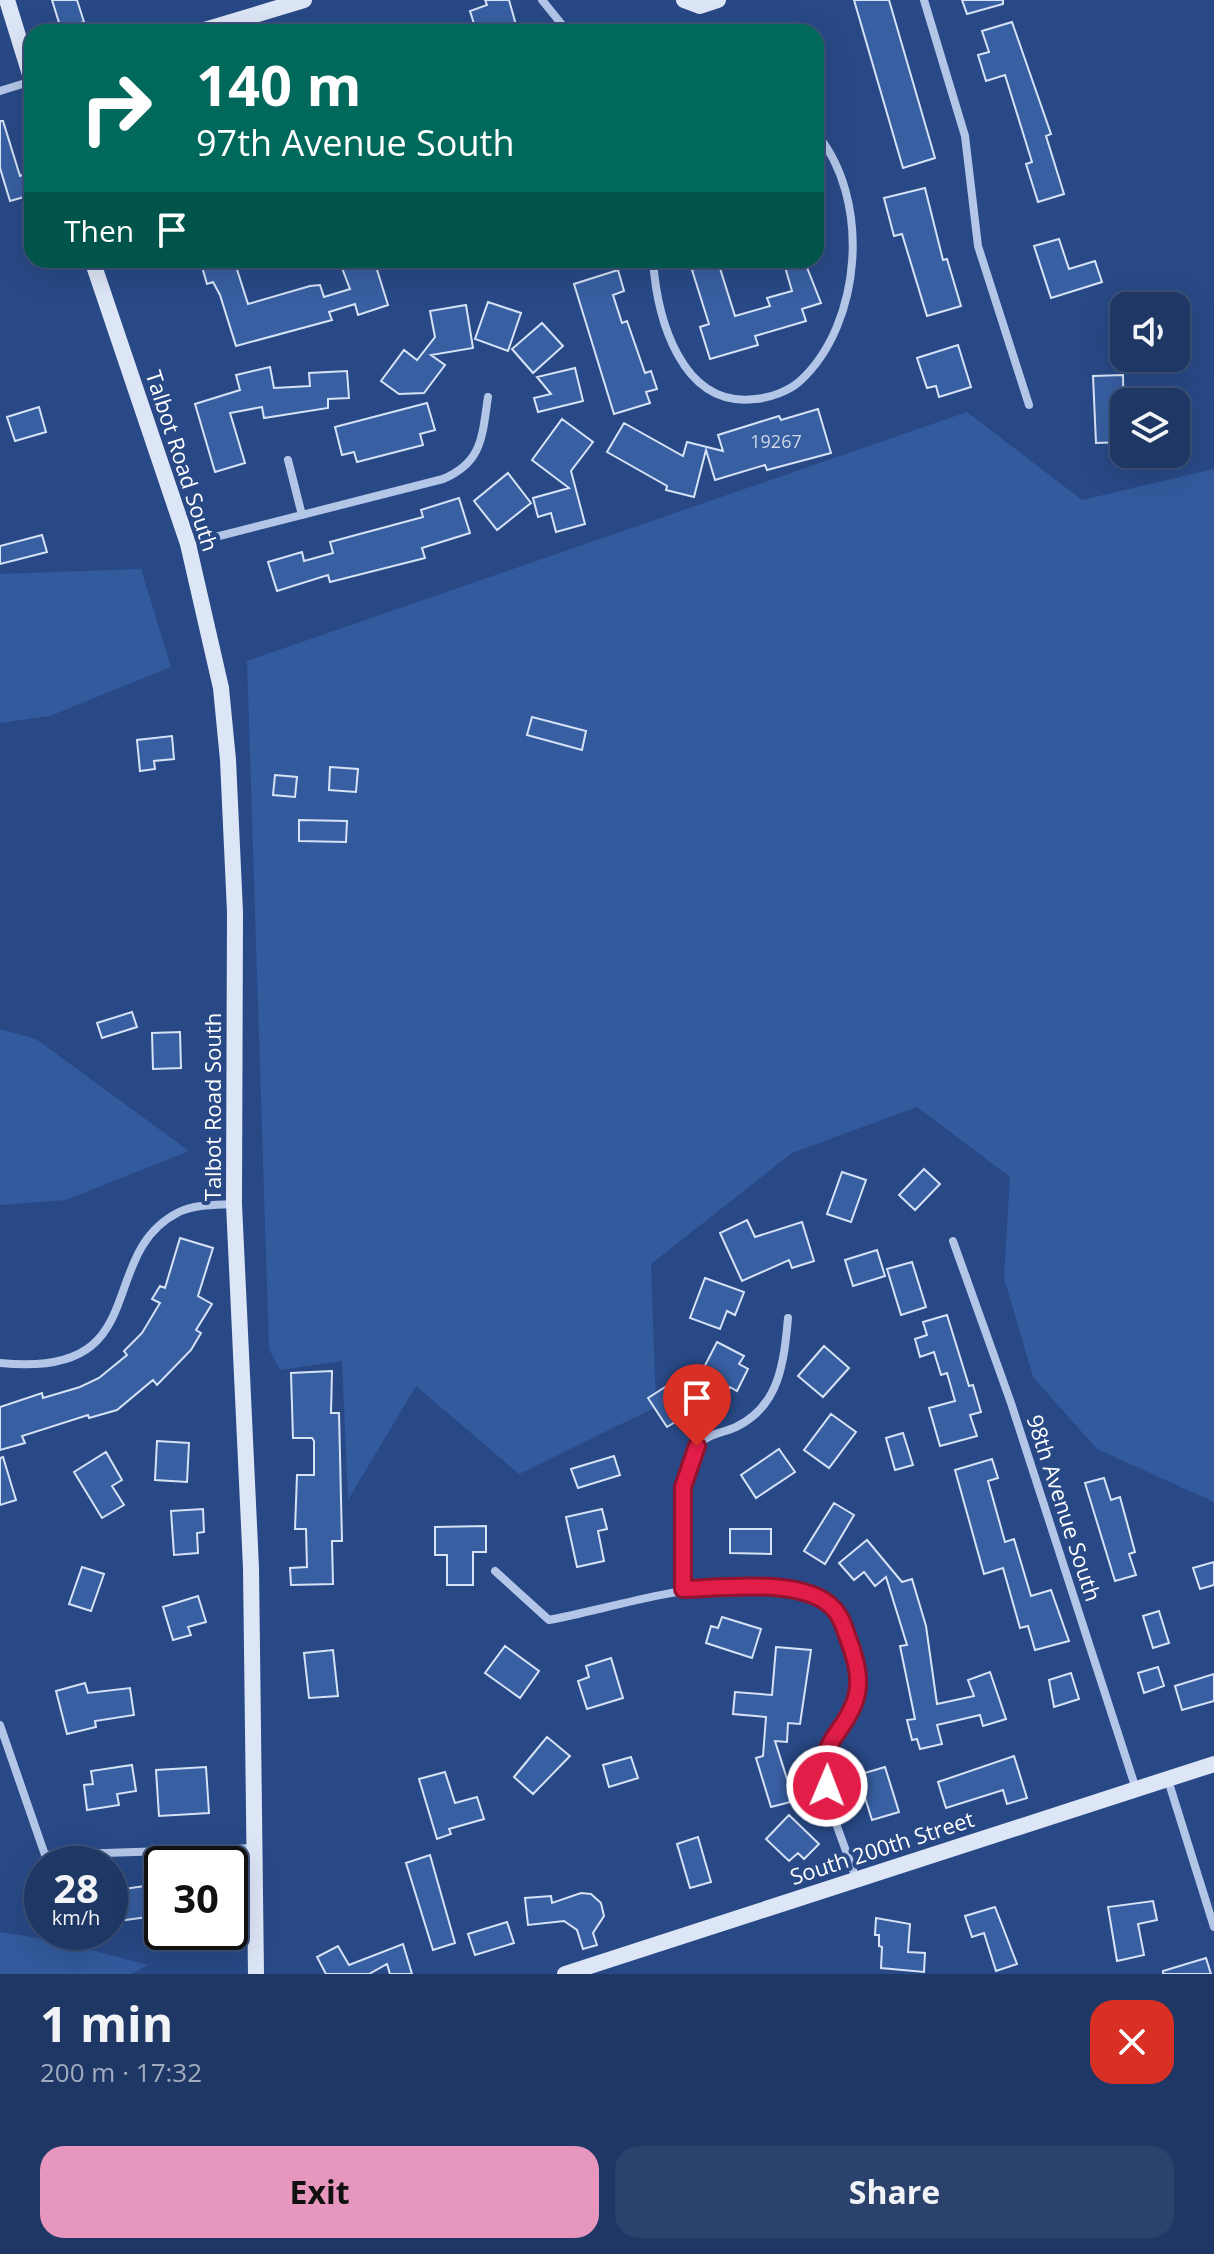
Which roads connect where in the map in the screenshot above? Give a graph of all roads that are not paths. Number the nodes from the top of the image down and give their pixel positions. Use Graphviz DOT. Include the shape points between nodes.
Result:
graph roads {
  1 [pos="7,0"];
  2 [pos="304,0"];
  3 [pos="542,0"];
  4 [pos="684,0"];
  5 [pos="718,0"];
  6 [pos="924,0"];
  7 [pos="241,24"];
  8 [pos="562,24"];
  9 [pos="24,55"];
  10 [pos="24,84"];
  11 [pos="0,91"];
  12 [pos="824,143"];
  13 [pos="95,268"];
  14 [pos="655,268"];
  15 [pos="488,397"];
  16 [pos="1029,405"];
  17 [pos="288,460"];
  18 [pos="302,515"];
  19 [pos="188,544"];
  20 [pos="234,1204"];
  21 [pos="953,1241"];
  22 [pos="788,1318"];
  23 [pos="0,1363"];
  24 [pos="495,1571"];
  25 [pos="683,1589"];
  26 [pos="0,1725"];
  27 [pos="1214,1764"];
  28 [pos="1167,1779"];
  29 [pos="1136,1789"];
  30 [pos="256,1848"];
  31 [pos="856,1879"];
  32 [pos="1214,1927"];
  33 [pos="256,1974"];
  34 [pos="565,1974"];
  1 -- 9 [label="street"];
  2 -- 7 [label="street"];
  3 -- 8 [label="street"];
  4 -- 5 [label="street" via="700,6"];
  6 -- 16 [label="street" via="965,136 978,246"];
  10 -- 11 [label="street"];
  12 -- 14 [label="street" via="844,189 852,228 851,273 833,334 799,382 768,398 743,401 723,397 687,373 675,354"];
  13 -- 19 [label="street, Talbot Road South"];
  15 -- 18 [label="street" via="475,458 461,471"];
  17 -- 18 [label="street"];
  18 -- 19 [label="street"];
  19 -- 20 [label="street, Talbot Road South" via="221,688 228,760 235,912"];
  20 -- 23 [label="street" via="181,1211 152,1233 118,1308 86,1352 62,1362"];
  20 -- 30 [label="street, Talbot Road South" via="251,1568"];
  21 -- 29 [label="street, 98th Avenue South"];
  22 -- 25 [label="street" via="783,1369 772,1395 752,1419 697,1446 688,1466 683,1487"];
  24 -- 25 [label="street" via="549,1620"];
  25 -- 31 [label="street" via="796,1590 832,1606 840,1618 858,1680 855,1702 823,1761"];
  26 -- 30 [label="street" via="45,1855"];
  27 -- 28 [label="street, South 200th Street"];
  28 -- 29 [label="street, South 200th Street"];
  28 -- 32 [label="street"];
  29 -- 31 [label="street, South 200th Street"];
  30 -- 33 [label="street, Talbot Road South"];
  31 -- 34 [label="street, South 200th Street"];
}
